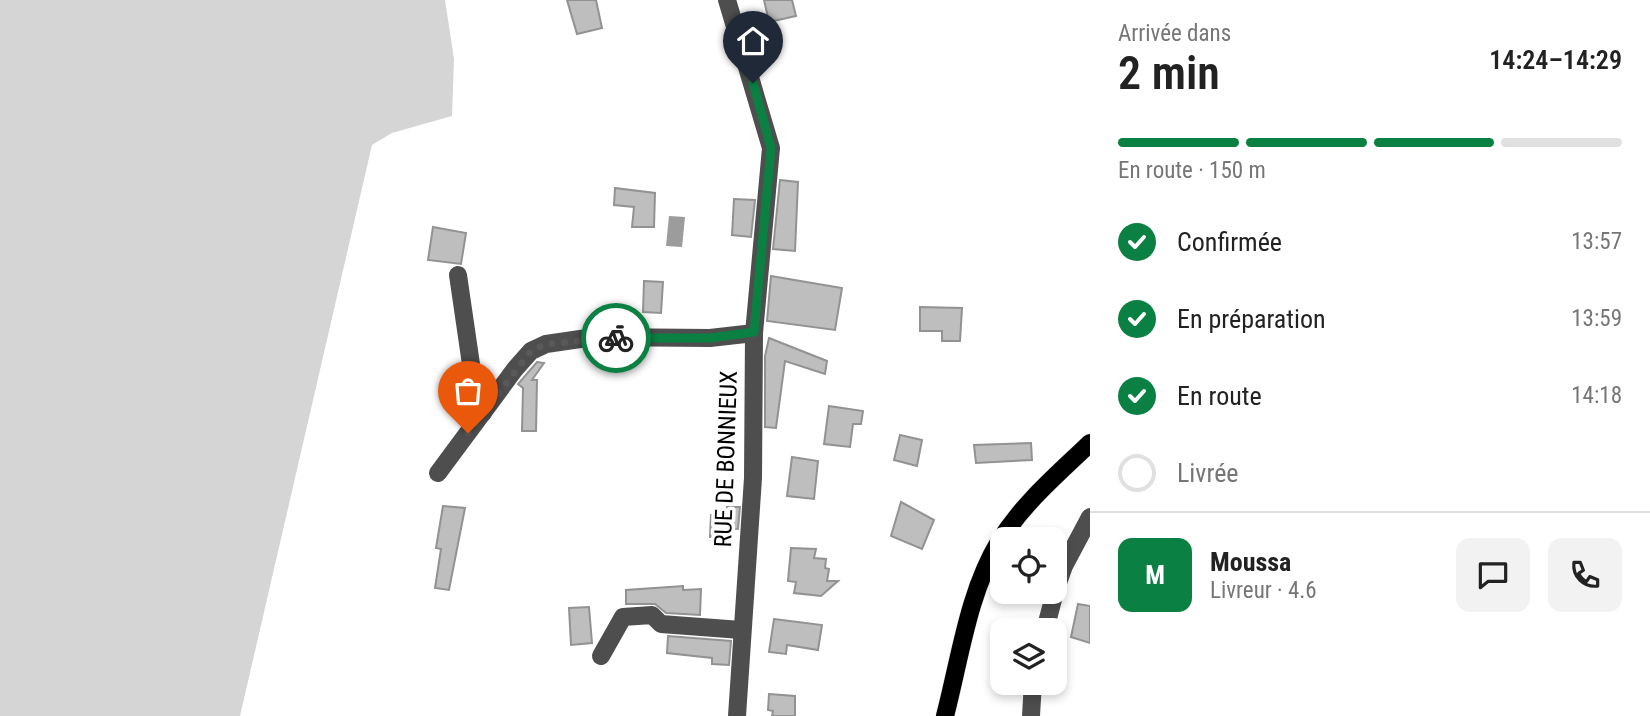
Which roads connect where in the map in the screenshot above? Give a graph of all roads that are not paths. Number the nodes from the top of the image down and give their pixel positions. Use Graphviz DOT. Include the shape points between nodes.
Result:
graph roads {
  1 [pos="727,0"];
  2 [pos="458,275"];
  3 [pos="754,332"];
  4 [pos="482,413"];
  5 [pos="1090,443"];
  6 [pos="438,473"];
  7 [pos="1090,517"];
  8 [pos="1067,559"];
  9 [pos="741,630"];
  10 [pos="601,656"];
  11 [pos="1032,695"];
  12 [pos="737,716"];
  13 [pos="945,716"];
  14 [pos="1031,716"];
  1 -- 3 [label="street, RUE DE BONNIEUX" via="771,148"];
  2 -- 4 [label="street"];
  3 -- 4 [label="street" via="710,338 594,337 546,344 531,351"];
  3 -- 9 [label="street, RUE DE BONNIEUX" via="753,478"];
  4 -- 6 [label="street"];
  5 -- 13 [label="main road" via="1033,498 987,566"];
  7 -- 8 [label="street"];
  9 -- 10 [label="street" via="661,624 652,615 623,617"];
  9 -- 12 [label="street, RUE DE BONNIEUX"];
  11 -- 14 [label="street"];
}
